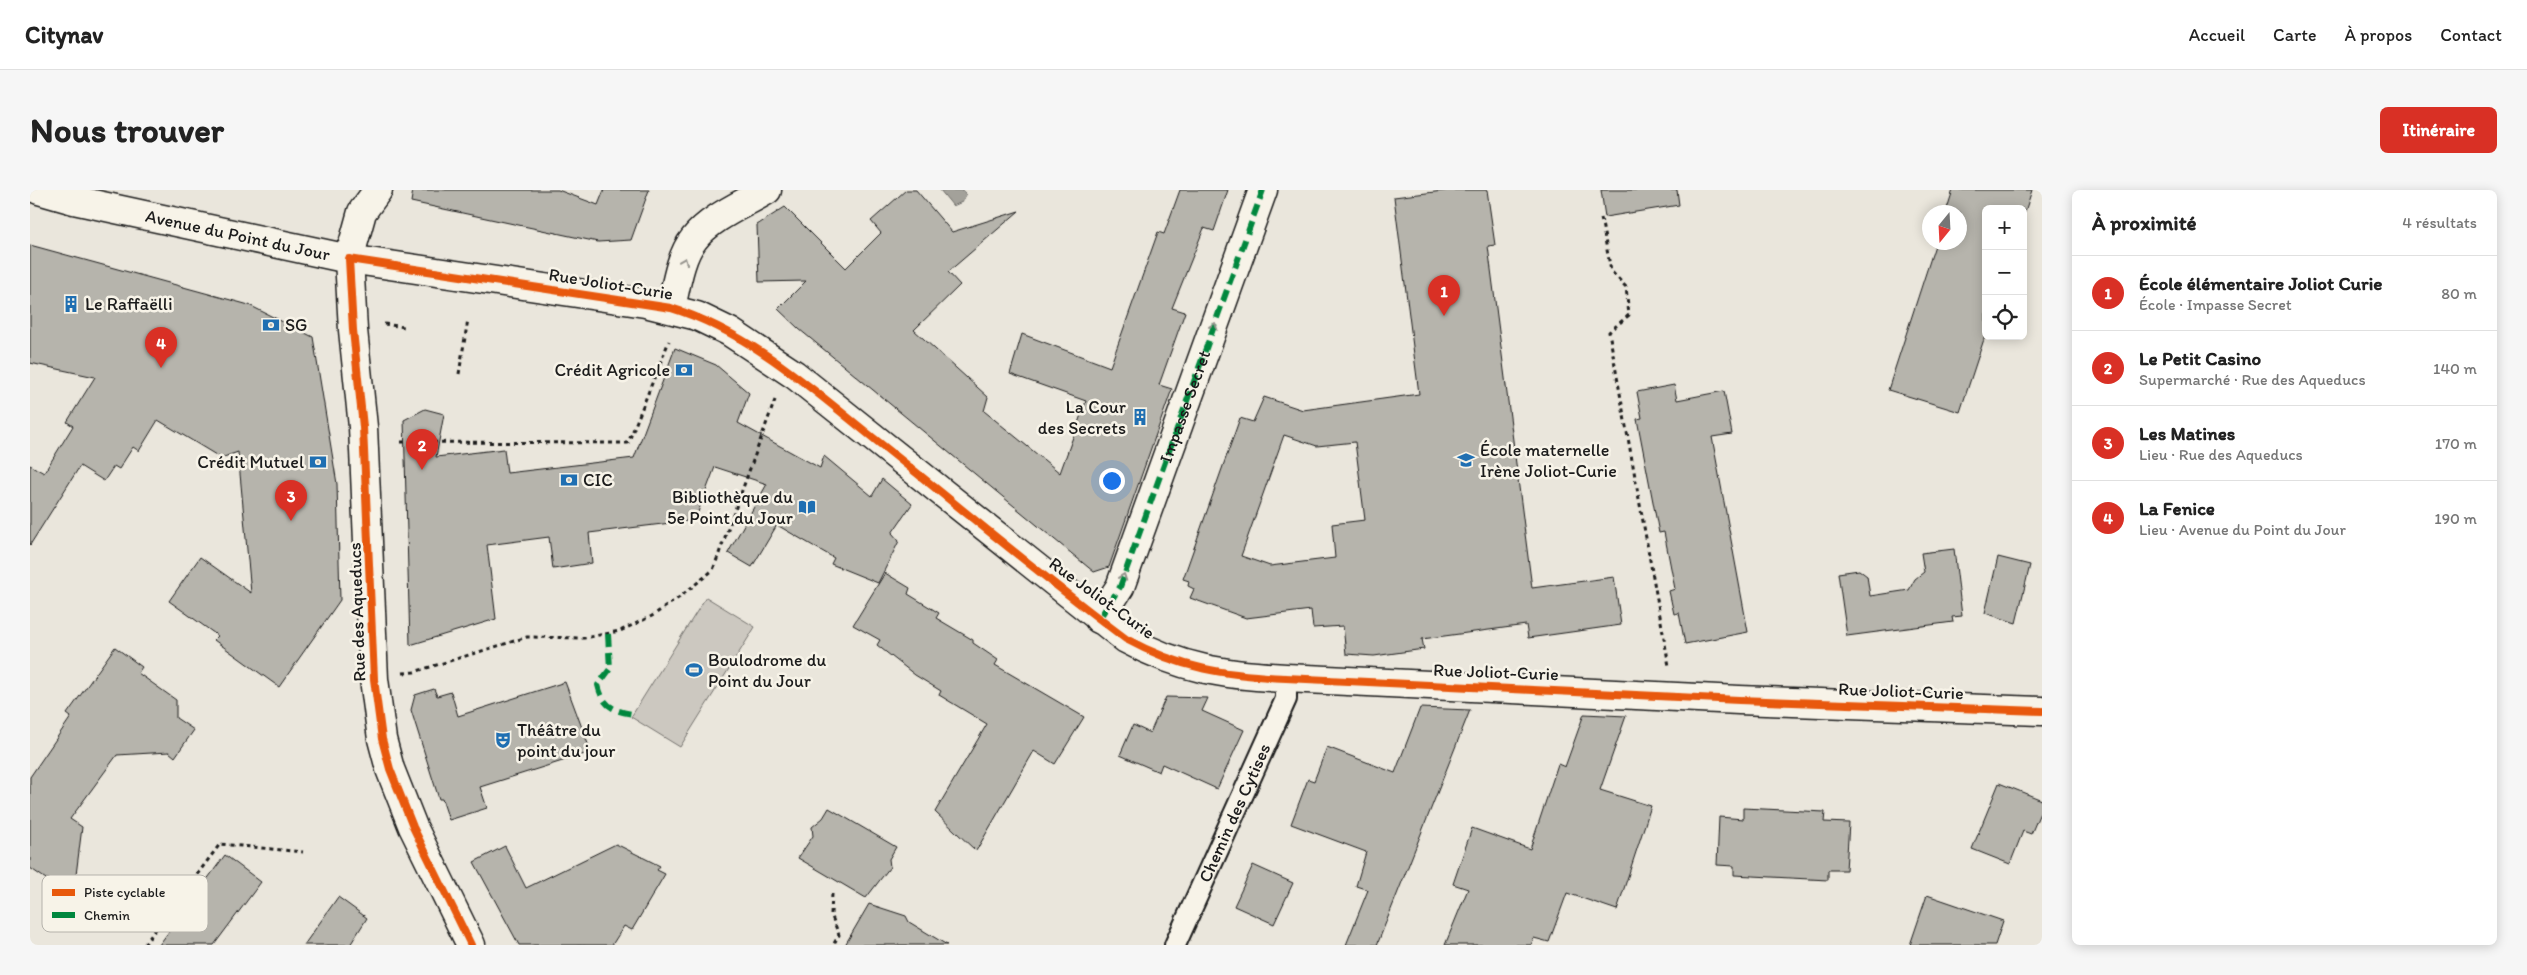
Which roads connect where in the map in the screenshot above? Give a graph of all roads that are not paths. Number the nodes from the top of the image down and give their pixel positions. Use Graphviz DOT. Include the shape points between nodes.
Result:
graph roads {
  1 [pos="39,190"];
  2 [pos="378,190"];
  3 [pos="767,190"];
  4 [pos="1263,190"];
  5 [pos="75,195"];
  6 [pos="350,259"];
  7 [pos="671,308"];
  8 [pos="1099,619"];
  9 [pos="1286,678"];
  10 [pos="2042,711"];
  11 [pos="471,945"];
  12 [pos="1175,945"];
  1 -- 5 [label="main road, Avenue du Point du Jour"];
  2 -- 6 [label="main road, Rue des Aqueducs" via="362,212"];
  7 -- 3 [label="main road, one-way" via="681,267 693,240 706,226"];
  8 -- 4 [label="main road, Impasse Secret, one-way" via="1120,587"];
  5 -- 6 [label="main road, Avenue du Point du Jour"];
  6 -- 7 [label="main road, Rue Joliot-Curie"];
  6 -- 11 [label="main road, Rue des Aqueducs" via="364,436 374,679 382,739 413,827"];
  7 -- 8 [label="main road, Rue Joliot-Curie" via="730,332 795,375"];
  8 -- 9 [label="main road, Rue Joliot-Curie" via="1156,656 1241,676"];
  9 -- 10 [label="main road, Rue Joliot-Curie"];
  9 -- 12 [label="lane, Chemin des Cytises" via="1286,699"];
}
